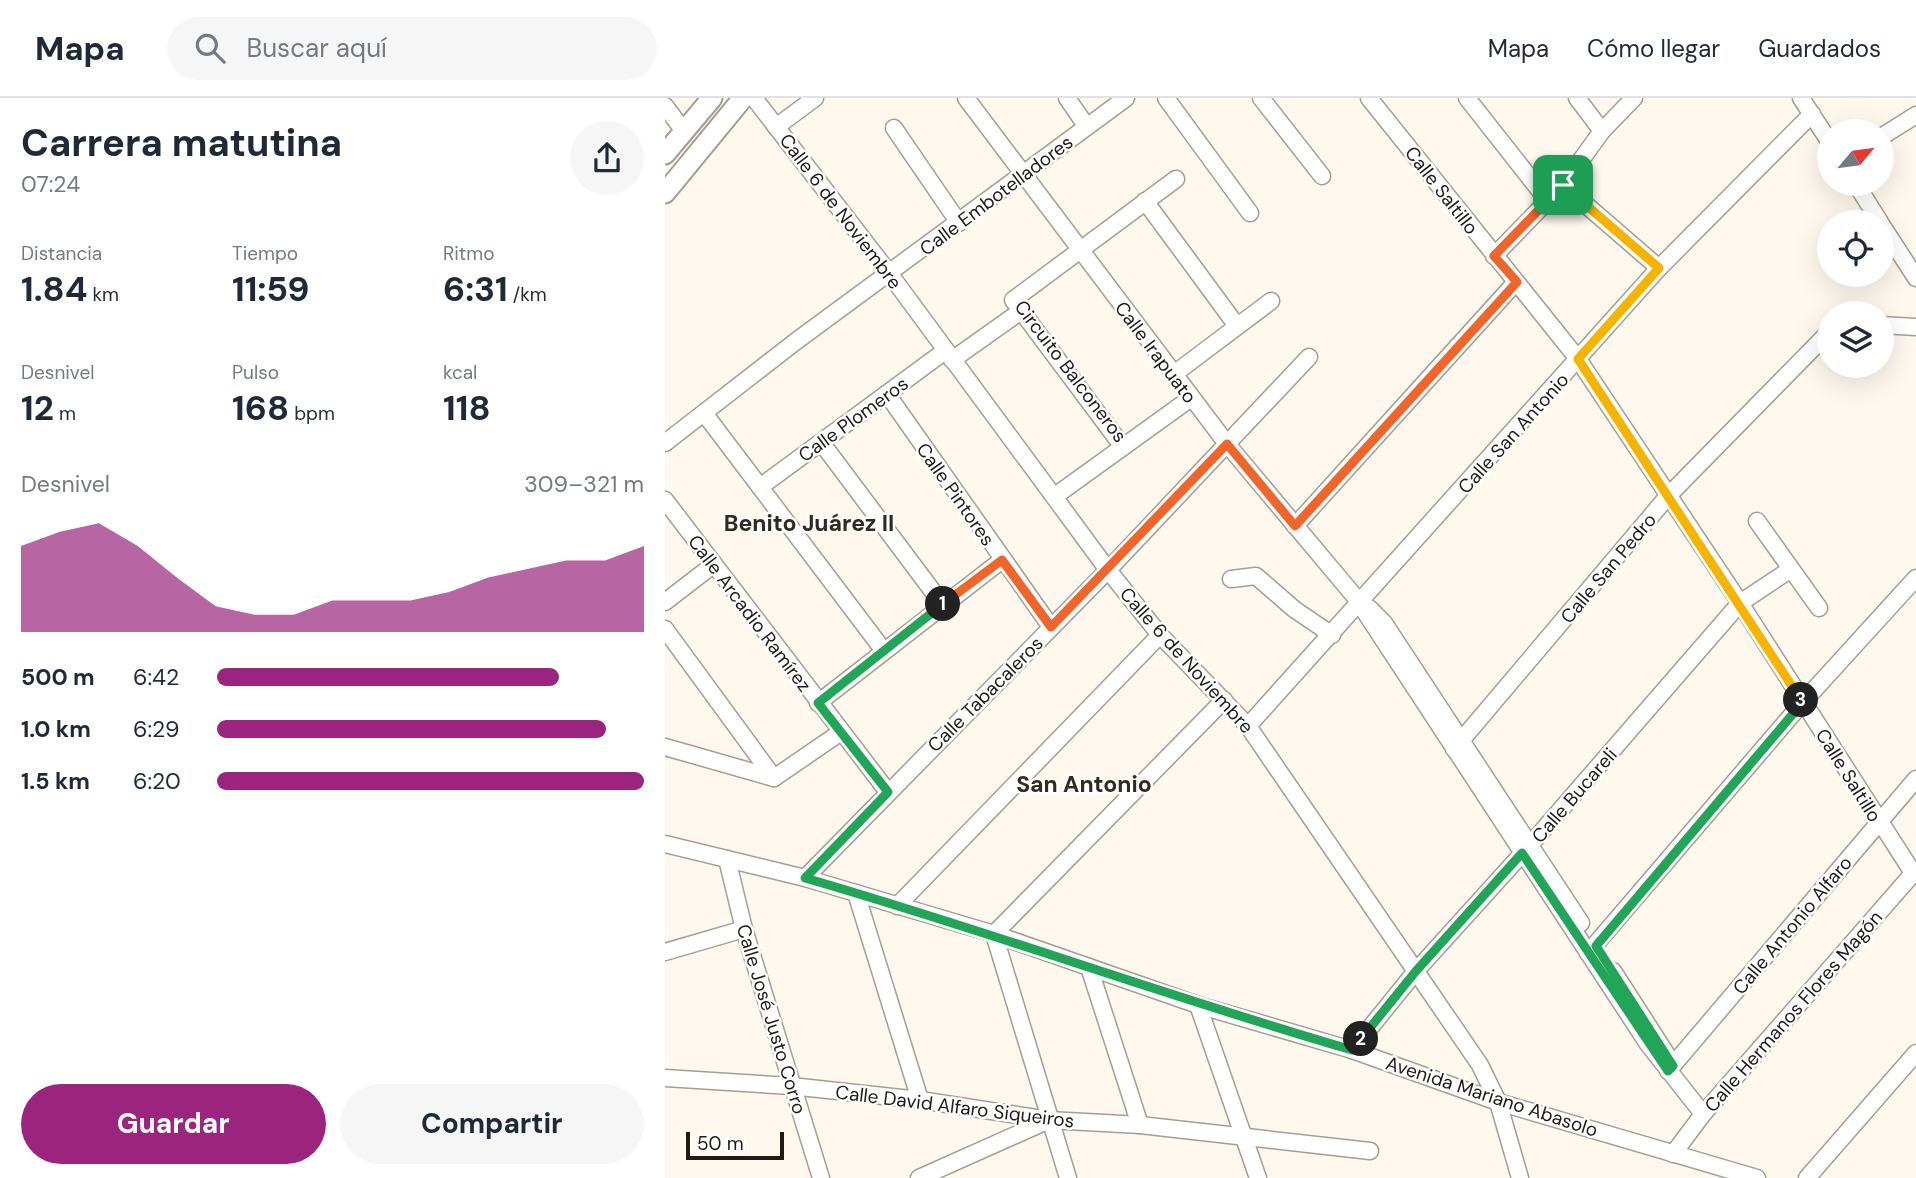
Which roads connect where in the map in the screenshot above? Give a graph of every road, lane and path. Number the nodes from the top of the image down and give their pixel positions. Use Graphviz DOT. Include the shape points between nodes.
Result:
graph roads {
  1 [pos="712,98"];
  2 [pos="743,98"];
  3 [pos="754,98"];
  4 [pos="815,98"];
  5 [pos="966,98"];
  6 [pos="1067,98"];
  7 [pos="1126,98"];
  8 [pos="1166,98"];
  9 [pos="1261,98"];
  10 [pos="1369,98"];
  11 [pos="1467,98"];
  12 [pos="1577,98"];
  13 [pos="1634,98"];
  14 [pos="1801,98"];
  15 [pos="665,106"];
  16 [pos="1812,114"];
  17 [pos="1916,115"];
  18 [pos="1817,122"];
  19 [pos="776,127"];
  20 [pos="1087,127"];
  21 [pos="894,128"];
  22 [pos="1894,129"];
  23 [pos="684,131"];
  24 [pos="1602,131"];
  25 [pos="665,154"];
  26 [pos="1024,173"];
  27 [pos="1322,176"];
  28 [pos="1176,179"];
  29 [pos="1563,185"];
  30 [pos="665,193"];
  31 [pos="1145,201"];
  32 [pos="1548,201"];
  33 [pos="1250,213"];
  34 [pos="959,223"];
  35 [pos="1894,243"];
  36 [pos="1079,250"];
  37 [pos="1494,256"];
  38 [pos="1659,268"];
  39 [pos="889,274"];
  40 [pos="1916,278"];
  41 [pos="1517,282"];
  42 [pos="1271,301"];
  43 [pos="1021,310"];
  44 [pos="1894,325"];
  45 [pos="1237,326"];
  46 [pos="1916,327"];
  47 [pos="1817,344"];
  48 [pos="949,355"];
  49 [pos="1309,357"];
  50 [pos="1578,359"];
  51 [pos="1174,374"];
  52 [pos="887,394"];
  53 [pos="1191,398"];
  54 [pos="704,413"];
  55 [pos="821,442"];
  56 [pos="665,443"];
  57 [pos="1227,444"];
  58 [pos="1123,447"];
  59 [pos="760,487"];
  60 [pos="1055,496"];
  61 [pos="1668,496"];
  62 [pos="665,500"];
  63 [pos="1757,521"];
  64 [pos="1295,526"];
  65 [pos="1002,560"];
  66 [pos="713,565"];
  67 [pos="1791,569"];
  68 [pos="1108,570"];
  69 [pos="1916,578"];
  70 [pos="1231,579"];
  71 [pos="665,602"];
  72 [pos="1359,602"];
  73 [pos="1740,603"];
  74 [pos="943,605"];
  75 [pos="1819,608"];
  76 [pos="1051,627"];
  77 [pos="665,631"];
  78 [pos="1160,635"];
  79 [pos="1332,635"];
  80 [pos="884,650"];
  81 [pos="1224,700"];
  82 [pos="1803,702"];
  83 [pos="818,703"];
  84 [pos="1248,726"];
  85 [pos="841,732"];
  86 [pos="1457,746"];
  87 [pos="665,747"];
  88 [pos="774,778"];
  89 [pos="1916,779"];
  90 [pos="888,792"];
  91 [pos="1878,822"];
  92 [pos="665,844"];
  93 [pos="1526,849"];
  94 [pos="727,859"];
  95 [pos="1915,872"];
  96 [pos="805,878"];
  97 [pos="856,893"];
  98 [pos="897,906"];
  99 [pos="744,929"];
  100 [pos="994,934"];
  101 [pos="1592,949"];
  102 [pos="665,952"];
  103 [pos="1089,967"];
  104 [pos="1416,971"];
  105 [pos="1198,1005"];
  106 [pos="1352,1050"];
  107 [pos="1916,1053"];
  108 [pos="1670,1068"];
  109 [pos="665,1078"];
  110 [pos="791,1086"];
  111 [pos="920,1100"];
  112 [pos="1498,1102"];
  113 [pos="1703,1114"];
  114 [pos="1049,1120"];
  115 [pos="1140,1125"];
  116 [pos="1244,1136"];
  117 [pos="1370,1151"];
  118 [pos="1673,1154"];
  119 [pos="1750,1177"];
  120 [pos="821,1178"];
  121 [pos="919,1178"];
  122 [pos="1068,1178"];
  123 [pos="1258,1178"];
  124 [pos="1520,1178"];
  125 [pos="1807,1178"];
  1 -- 23 [label="main road"];
  2 -- 30 [label="main road"];
  3 -- 19 [label="street, Calle 6 de Noviembre"];
  4 -- 19 [label="street"];
  5 -- 26 [label="street, Calle Irapuato"];
  6 -- 20 [label="street"];
  7 -- 20 [label="street, Calle Embotelladores"];
  8 -- 33 [label="street"];
  9 -- 27 [label="street"];
  10 -- 37 [label="street, Calle Saltillo"];
  11 -- 32 [label="street"];
  12 -- 24 [label="street"];
  13 -- 24 [label="street"];
  14 -- 16 [label="street"];
  15 -- 23 [label="street"];
  16 -- 18 [label="street"];
  16 -- 38 [label="street, Calle San Antonio"];
  17 -- 22 [label="street"];
  19 -- 39 [label="street, Calle 6 de Noviembre"];
  20 -- 26 [label="street, Calle Embotelladores"];
  21 -- 34 [label="street"];
  23 -- 25 [label="main road"];
  24 -- 29 [label="street"];
  26 -- 34 [label="street, Calle Embotelladores"];
  26 -- 36 [label="street, Calle Irapuato"];
  28 -- 31 [label="street"];
  29 -- 32 [label="street"];
  29 -- 38 [label="street"];
  31 -- 36 [label="street"];
  31 -- 45 [label="street"];
  32 -- 37 [label="street"];
  34 -- 39 [label="street, Calle Embotelladores"];
  35 -- 40 [label="street"];
  36 -- 43 [label="street, Circuito Balconeros" via="1013,300"];
  36 -- 51 [label="street, Calle Irapuato"];
  37 -- 41 [label="street, Calle Saltillo"];
  38 -- 50 [label="street, Calle San Antonio"];
  39 -- 48 [label="street, Calle 6 de Noviembre"];
  39 -- 54 [label="street, Calle Embotelladores"];
  41 -- 50 [label="street, Calle Saltillo"];
  41 -- 64 [label="street"];
  42 -- 45 [label="street"];
  43 -- 48 [label="street, Calle Plomeros"];
  43 -- 58 [label="street, Circuito Balconeros"];
  44 -- 46 [label="street"];
  45 -- 51 [label="street"];
  47 -- 61 [label="street, Calle San Pedro"];
  48 -- 52 [label="street, Calle Plomeros"];
  48 -- 60 [label="street, Calle 6 de Noviembre"];
  49 -- 57 [label="street, Calle Tabacaleros"];
  50 -- 61 [label="street, Calle Saltillo"];
  50 -- 72 [label="street, Calle San Antonio"];
  51 -- 53 [label="street, Calle Irapuato"];
  52 -- 55 [label="street, Calle Plomeros"];
  52 -- 65 [label="street, Calle Pintores"];
  53 -- 57 [label="street, Calle Irapuato"];
  53 -- 58 [label="street, Circuito Balconeros"];
  54 -- 56 [label="street, Calle Embotelladores"];
  54 -- 59 [label="street"];
  55 -- 59 [label="street, Calle Plomeros"];
  55 -- 74 [label="street"];
  57 -- 64 [label="street, Calle Irapuato"];
  57 -- 68 [label="street, Calle Tabacaleros"];
  58 -- 60 [label="street"];
  59 -- 80 [label="street"];
  60 -- 68 [label="street, Calle 6 de Noviembre"];
  61 -- 73 [label="street, Calle Saltillo"];
  61 -- 86 [label="street, Calle San Pedro"];
  62 -- 66 [label="street, Calle Arcadio Ramírez"];
  63 -- 67 [label="street"];
  64 -- 72 [label="street, Calle Irapuato"];
  65 -- 74 [label="street"];
  65 -- 76 [label="street, Calle Pintores"];
  66 -- 71 [label="street"];
  66 -- 83 [label="street, Calle Arcadio Ramírez"];
  67 -- 73 [label="street, Calle Bucareli"];
  67 -- 75 [label="street"];
  68 -- 76 [label="street, Calle Tabacaleros"];
  68 -- 78 [label="street, Calle 6 de Noviembre"];
  69 -- 82 [label="street"];
  70 -- 79 [label="street" via="1257,576"];
  72 -- 79 [label="street, Calle San Antonio"];
  72 -- 86 [label="street, Calle Irapuato" via="1384,623"];
  73 -- 82 [label="street, Calle Saltillo"];
  73 -- 93 [label="street, Calle Bucareli"];
  74 -- 80 [label="street"];
  76 -- 90 [label="street, Calle Tabacaleros"];
  77 -- 88 [label="street"];
  78 -- 81 [label="street, Calle 6 de Noviembre"];
  78 -- 98 [label="street"];
  79 -- 84 [label="street, Calle San Antonio"];
  80 -- 83 [label="street"];
  81 -- 84 [label="street, Calle 6 de Noviembre"];
  81 -- 100 [label="street"];
  82 -- 91 [label="street, Calle Saltillo"];
  82 -- 101 [label="street"];
  83 -- 85 [label="street, Calle Arcadio Ramírez"];
  84 -- 104 [label="street, Calle 6 de Noviembre"];
  85 -- 88 [label="street"];
  85 -- 90 [label="street, Calle Arcadio Ramírez"];
  86 -- 93 [label="street, Calle Irapuato"];
  87 -- 88 [label="street"];
  89 -- 91 [label="street, Calle Antonio Alfaro"];
  90 -- 96 [label="street, Calle Tabacaleros"];
  91 -- 95 [label="street, Calle Saltillo"];
  91 -- 108 [label="street, Calle Antonio Alfaro"];
  92 -- 94 [label="street, Avenida Mariano Abasolo"];
  93 -- 101 [label="street, Calle Irapuato"];
  93 -- 104 [label="street, Calle Bucareli"];
  94 -- 96 [label="street, Avenida Mariano Abasolo"];
  94 -- 99 [label="street, Calle José Justo Corro"];
  95 -- 113 [label="street, Calle Hermanos Flores Magón"];
  96 -- 97 [label="street, Avenida Mariano Abasolo"];
  97 -- 98 [label="street, Avenida Mariano Abasolo"];
  97 -- 111 [label="street"];
  98 -- 100 [label="street, Avenida Mariano Abasolo"];
  99 -- 102 [label="street"];
  99 -- 110 [label="street, Calle José Justo Corro"];
  100 -- 103 [label="street, Avenida Mariano Abasolo"];
  100 -- 114 [label="street"];
  101 -- 108 [label="street, Calle Irapuato"];
  103 -- 105 [label="street, Avenida Mariano Abasolo"];
  103 -- 115 [label="street"];
  104 -- 106 [label="street, Calle Bucareli"];
  104 -- 112 [label="street, Calle 6 de Noviembre" via="1480,1065"];
  105 -- 106 [label="street, Avenida Mariano Abasolo"];
  105 -- 116 [label="street"];
  106 -- 112 [label="street, Avenida Mariano Abasolo"];
  107 -- 125 [label="street"];
  108 -- 113 [label="street, Calle Irapuato"];
  109 -- 110 [label="street, Calle David Alfaro Siqueiros"];
  110 -- 111 [label="street, Calle David Alfaro Siqueiros"];
  110 -- 120 [label="street, Calle José Justo Corro"];
  111 -- 114 [label="street, Calle David Alfaro Siqueiros"];
  112 -- 118 [label="street, Avenida Mariano Abasolo"];
  112 -- 124 [label="street, Calle 6 de Noviembre"];
  113 -- 118 [label="street, Calle Hermanos Flores Magón"];
  114 -- 115 [label="street, Calle David Alfaro Siqueiros"];
  114 -- 121 [label="street"];
  114 -- 122 [label="street"];
  115 -- 116 [label="street, Calle David Alfaro Siqueiros"];
  116 -- 117 [label="street, Calle David Alfaro Siqueiros"];
  116 -- 123 [label="street"];
  118 -- 119 [label="street, Avenida Mariano Abasolo"];
}
